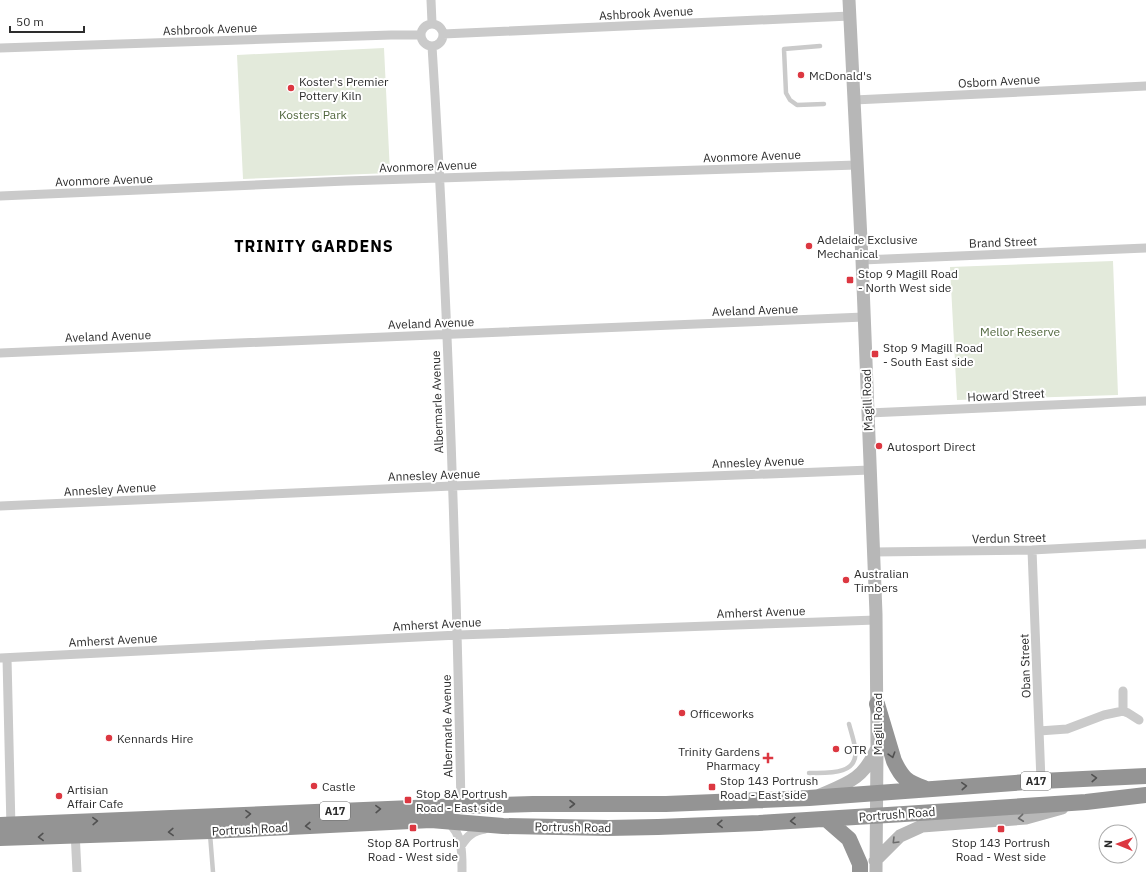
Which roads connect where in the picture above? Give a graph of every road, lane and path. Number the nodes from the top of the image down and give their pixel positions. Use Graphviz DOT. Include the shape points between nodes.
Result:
graph roads {
  1 [pos="431,0"];
  2 [pos="849,0"];
  3 [pos="850,16"];
  4 [pos="432,23"];
  5 [pos="443,34"];
  6 [pos="420,35"];
  7 [pos="432,46"];
  8 [pos="820,46"];
  9 [pos="0,48"];
  10 [pos="1146,86"];
  11 [pos="854,100"];
  12 [pos="824,104"];
  13 [pos="857,165"];
  14 [pos="440,178"];
  15 [pos="0,196"];
  16 [pos="1146,248"];
  17 [pos="862,260"];
  18 [pos="864,317"];
  19 [pos="446,334"];
  20 [pos="0,352"];
  21 [pos="1146,401"];
  22 [pos="868,413"];
  23 [pos="870,470"];
  24 [pos="452,486"];
  25 [pos="0,506"];
  26 [pos="1146,544"];
  27 [pos="1032,550"];
  28 [pos="873,552"];
  29 [pos="876,620"];
  30 [pos="458,635"];
  31 [pos="3,658"];
  32 [pos="1123,692"];
  33 [pos="877,704"];
  34 [pos="1123,711"];
  35 [pos="1139,720"];
  36 [pos="849,724"];
  37 [pos="1039,731"];
  38 [pos="877,746"];
  39 [pos="809,773"];
  40 [pos="1146,776"];
  41 [pos="1041,781"];
  42 [pos="925,789"];
  43 [pos="876,793"];
  44 [pos="1146,794"];
  45 [pos="815,797"];
  46 [pos="1086,802"];
  47 [pos="461,806"];
  48 [pos="876,816"];
  49 [pos="826,819"];
  50 [pos="431,820"];
  51 [pos="447,821"];
  52 [pos="210,823"];
  53 [pos="503,826"];
  54 [pos="542,826"];
  55 [pos="74,829"];
  56 [pos="6,831"];
  57 [pos="461,846"];
  58 [pos="876,866"];
  59 [pos="77,872"];
  60 [pos="213,872"];
  61 [pos="462,872"];
  62 [pos="860,872"];
  1 -- 4 [label="street"];
  2 -- 3 [label="main road, Magill Road"];
  3 -- 5 [label="street, Ashbrook Avenue"];
  3 -- 11 [label="main road, Magill Road"];
  4 -- 5 [label="street" via="440,27"];
  4 -- 6 [label="street" via="423,27"];
  5 -- 7 [label="street" via="440,42"];
  6 -- 7 [label="street" via="424,44"];
  6 -- 9 [label="street, Ashbrook Avenue"];
  7 -- 14 [label="street, Albermarle Avenue"];
  8 -- 12 [label="lane" via="784,49 786,93 797,105"];
  10 -- 11 [label="street, Osborn Avenue"];
  11 -- 13 [label="main road, Magill Road"];
  13 -- 14 [label="street, Avonmore Avenue"];
  13 -- 17 [label="main road, Magill Road"];
  14 -- 15 [label="street, Avonmore Avenue"];
  14 -- 19 [label="street, Albermarle Avenue"];
  16 -- 17 [label="street, Brand Street"];
  17 -- 18 [label="main road, Magill Road"];
  18 -- 19 [label="street, Aveland Avenue"];
  18 -- 22 [label="main road, Magill Road"];
  19 -- 20 [label="street, Aveland Avenue"];
  19 -- 24 [label="street, Albermarle Avenue"];
  21 -- 22 [label="street, Howard Street"];
  22 -- 23 [label="main road, Magill Road"];
  23 -- 24 [label="street, Annesley Avenue"];
  23 -- 28 [label="main road, Magill Road"];
  24 -- 25 [label="street, Annesley Avenue"];
  24 -- 30 [label="street, Albermarle Avenue"];
  26 -- 27 [label="street, Verdun Street"];
  27 -- 28 [label="street, Verdun Street"];
  27 -- 37 [label="street, Oban Street"];
  28 -- 29 [label="main road, Magill Road"];
  29 -- 30 [label="street, Amherst Avenue"];
  29 -- 33 [label="main road, Magill Road"];
  30 -- 31 [label="street, Amherst Avenue"];
  30 -- 47 [label="street, Albermarle Avenue"];
  31 -- 56 [label="street" via="9,766"];
  32 -- 34 [label="street"];
  33 -- 38 [label="main road, Magill Road"];
  33 -- 42 [label="highway, one-way" via="897,768 910,784"];
  34 -- 35 [label="street"];
  34 -- 37 [label="street" via="1104,715 1067,729"];
  36 -- 39 [label="lane" via="856,750 854,760 848,768 832,773"];
  37 -- 41 [label="street, Oban Street"];
  38 -- 43 [label="main road, Magill Road"];
  38 -- 45 [label="main road" via="864,771 850,782"];
  41 -- 40 [label="highway, Portrush Road / A17, one-way"];
  42 -- 41 [label="highway, Portrush Road / A17, one-way"];
  42 -- 43 [label="highway, Portrush Road / A17"];
  43 -- 45 [label="highway, Portrush Road / A17"];
  43 -- 48 [label="main road, Magill Road"];
  44 -- 46 [label="highway, Portrush Road / A17"];
  47 -- 45 [label="highway, Portrush Road / A17, one-way" via="666,804"];
  46 -- 48 [label="highway, Portrush Road / A17"];
  46 -- 58 [label="main road, one-way" via="1026,818 922,826 900,836"];
  47 -- 50 [label="highway" via="457,811"];
  52 -- 47 [label="highway, Portrush Road / A17, one-way"];
  47 -- 54 [label="highway" via="474,813"];
  48 -- 49 [label="highway, Portrush Road / A17"];
  48 -- 58 [label="main road, Magill Road"];
  49 -- 54 [label="highway, Portrush Road / A17, one-way" via="655,827"];
  49 -- 62 [label="highway" via="849,839 860,864"];
  50 -- 51 [label="highway, Portrush Road / A17"];
  50 -- 52 [label="highway, Portrush Road / A17, one-way"];
  51 -- 53 [label="highway, Portrush Road / A17"];
  51 -- 57 [label="street" via="458,835"];
  52 -- 55 [label="highway, Portrush Road / A17"];
  52 -- 60 [label="lane"];
  53 -- 54 [label="highway, Portrush Road / A17"];
  53 -- 57 [label="street" via="473,832"];
  55 -- 56 [label="highway, Portrush Road / A17"];
  55 -- 59 [label="street"];
  57 -- 61 [label="street"];
}
